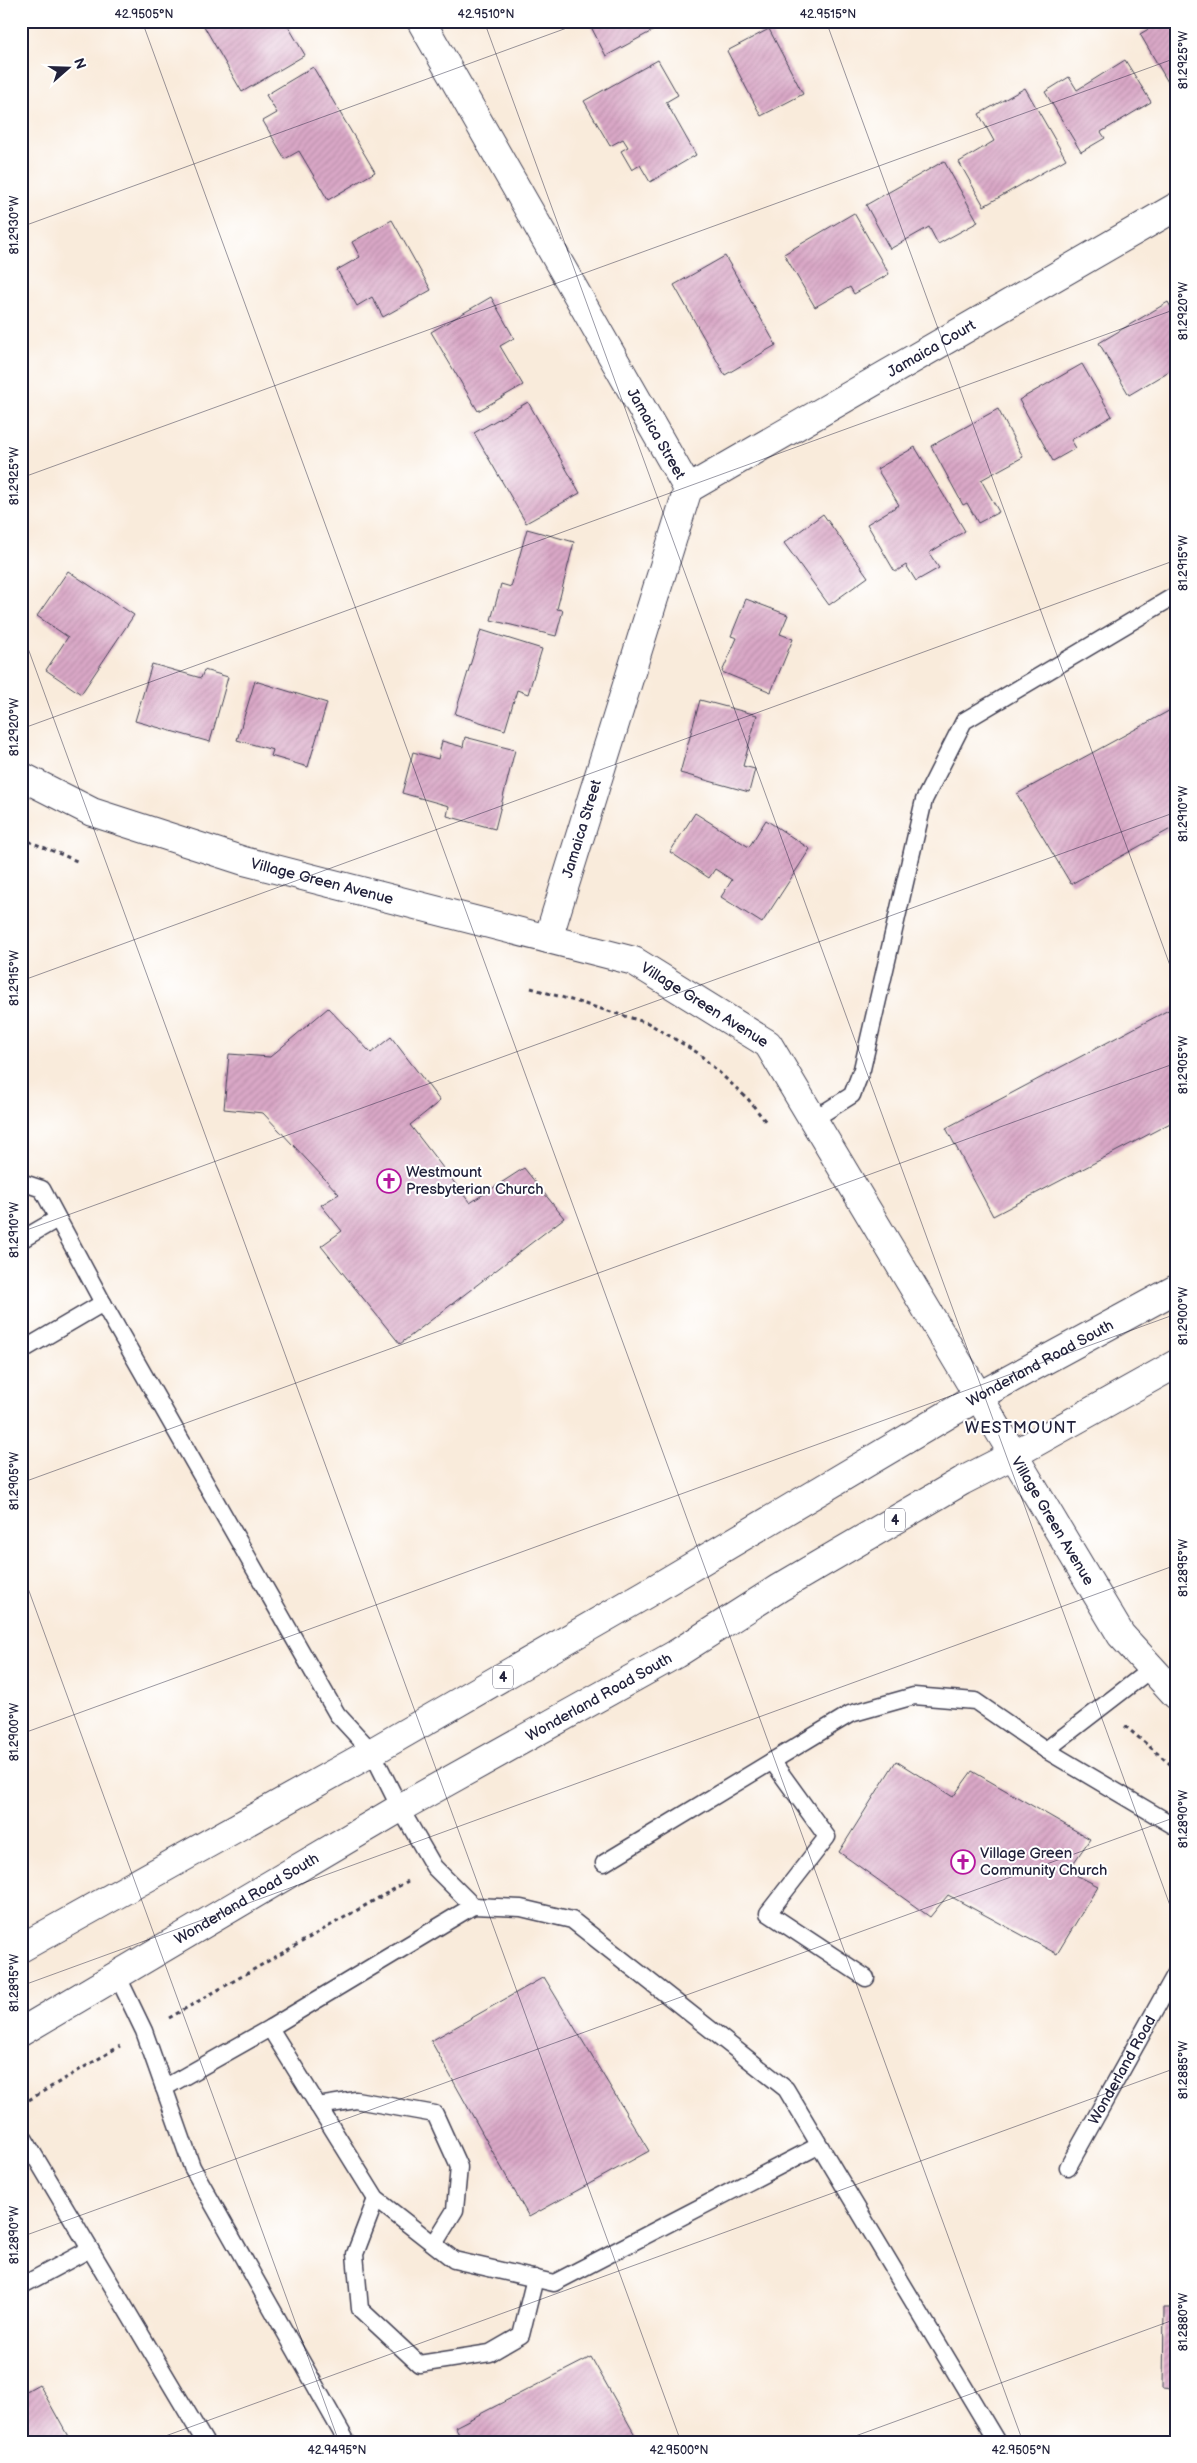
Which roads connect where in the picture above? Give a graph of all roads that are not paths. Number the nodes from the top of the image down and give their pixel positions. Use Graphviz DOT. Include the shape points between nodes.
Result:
graph roads {
  1 [pos="421,21"];
  2 [pos="1176,207"];
  3 [pos="688,489"];
  4 [pos="1176,595"];
  5 [pos="21,776"];
  6 [pos="548,939"];
  7 [pos="814,1119"];
  8 [pos="21,1182"];
  9 [pos="57,1219"];
  10 [pos="21,1240"];
  11 [pos="1176,1289"];
  12 [pos="103,1303"];
  13 [pos="21,1351"];
  14 [pos="1176,1364"];
  15 [pos="979,1396"];
  16 [pos="1013,1455"];
  17 [pos="1151,1669"];
  18 [pos="1176,1695"];
  19 [pos="1046,1750"];
  20 [pos="372,1752"];
  21 [pos="772,1761"];
  22 [pos="400,1808"];
  23 [pos="1176,1828"];
  24 [pos="604,1863"];
  25 [pos="473,1906"];
  26 [pos="21,1948"];
  27 [pos="1176,1973"];
  28 [pos="117,1975"];
  29 [pos="866,1978"];
  30 [pos="270,2028"];
  31 [pos="21,2032"];
  32 [pos="164,2088"];
  33 [pos="318,2106"];
  34 [pos="21,2133"];
  35 [pos="818,2146"];
  36 [pos="1068,2166"];
  37 [pos="376,2199"];
  38 [pos="434,2244"];
  39 [pos="90,2249"];
  40 [pos="535,2278"];
  41 [pos="21,2286"];
  42 [pos="205,2442"];
  43 [pos="348,2442"];
  44 [pos="997,2442"];
  1 -- 3 [label="street, Jamaica Street"];
  2 -- 3 [label="street, Jamaica Court"];
  3 -- 6 [label="street, Jamaica Street"];
  4 -- 7 [label="lane" via="964,721 924,800 862,1069 852,1095"];
  5 -- 6 [label="street, Village Green Avenue" via="92,812 244,861"];
  6 -- 7 [label="street, Village Green Avenue" via="634,961 768,1044"];
  7 -- 15 [label="street, Village Green Avenue"];
  8 -- 9 [label="lane" via="42,1190"];
  9 -- 10 [label="lane"];
  9 -- 12 [label="lane"];
  11 -- 15 [label="street, Wonderland Road South / 4"];
  12 -- 13 [label="lane"];
  12 -- 20 [label="lane" via="337,1714"];
  14 -- 16 [label="street, Wonderland Road South / 4"];
  15 -- 16 [label="street, Village Green Avenue"];
  15 -- 20 [label="street, Wonderland Road South / 4"];
  16 -- 17 [label="street, Village Green Avenue" via="1121,1635"];
  16 -- 22 [label="street, Wonderland Road South / 4" via="962,1480 779,1588 676,1654"];
  17 -- 18 [label="street, Village Green Avenue"];
  17 -- 19 [label="lane"];
  19 -- 21 [label="lane" via="975,1701 914,1696 850,1714"];
  19 -- 23 [label="lane"];
  20 -- 22 [label="lane"];
  20 -- 26 [label="street, Wonderland Road South / 4"];
  21 -- 24 [label="lane"];
  21 -- 29 [label="lane" via="827,1836 768,1913"];
  22 -- 25 [label="lane" via="434,1867"];
  22 -- 28 [label="street, Wonderland Road South / 4"];
  25 -- 30 [label="lane"];
  25 -- 35 [label="lane" via="521,1908 572,1920 786,2089"];
  27 -- 36 [label="lane, Wonderland Road"];
  28 -- 31 [label="street, Wonderland Road South / 4"];
  28 -- 32 [label="lane" via="144,2031"];
  30 -- 32 [label="lane"];
  30 -- 33 [label="lane"];
  32 -- 43 [label="lane" via="192,2167"];
  33 -- 37 [label="lane"];
  33 -- 38 [label="lane" via="356,2100 435,2114 459,2166 455,2210"];
  34 -- 39 [label="lane"];
  35 -- 40 [label="lane" via="554,2283"];
  35 -- 44 [label="lane"];
  37 -- 38 [label="lane"];
  37 -- 40 [label="lane" via="355,2254 360,2309 418,2364 490,2353 521,2335"];
  38 -- 40 [label="lane" via="454,2260"];
  39 -- 41 [label="lane"];
  39 -- 42 [label="lane"];
}
